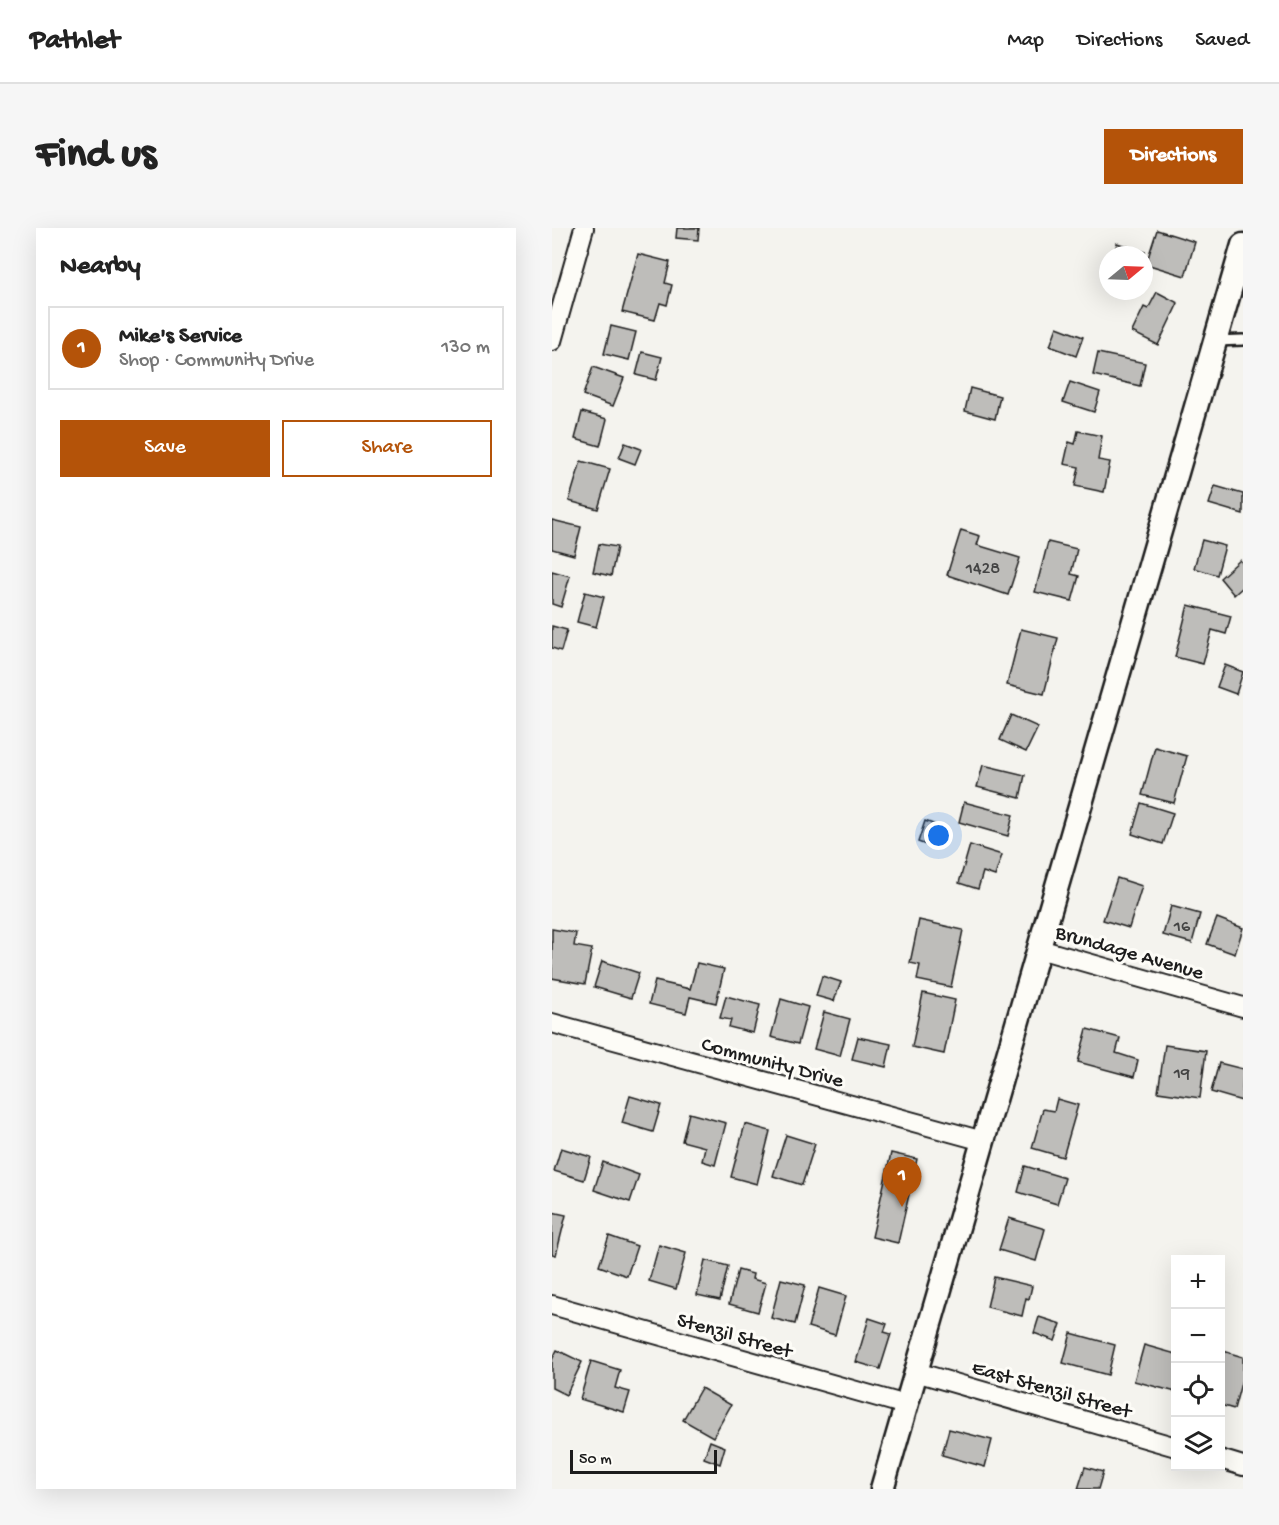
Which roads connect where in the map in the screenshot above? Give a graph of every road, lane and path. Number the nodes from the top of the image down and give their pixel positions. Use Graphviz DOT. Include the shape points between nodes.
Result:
graph roads {
  1 [pos="584,228"];
  2 [pos="1243,245"];
  3 [pos="1243,340"];
  4 [pos="552,341"];
  5 [pos="1215,341"];
  6 [pos="1039,949"];
  7 [pos="1243,1007"];
  8 [pos="552,1023"];
  9 [pos="983,1141"];
  10 [pos="552,1305"];
  11 [pos="916,1372"];
  12 [pos="906,1405"];
  13 [pos="1171,1446"];
  14 [pos="1225,1461"];
  15 [pos="1243,1466"];
  16 [pos="882,1489"];
  1 -- 4 [label="street"];
  2 -- 5 [label="street"];
  3 -- 5 [label="lane"];
  5 -- 6 [label="street"];
  6 -- 7 [label="street, Brundage Avenue"];
  6 -- 9 [label="street"];
  8 -- 9 [label="street, Community Drive"];
  9 -- 11 [label="street"];
  10 -- 12 [label="street, Stenzil Street"];
  11 -- 12 [label="street"];
  11 -- 13 [label="street, East Stenzil Street"];
  12 -- 16 [label="street"];
  14 -- 15 [label="street"];
}
